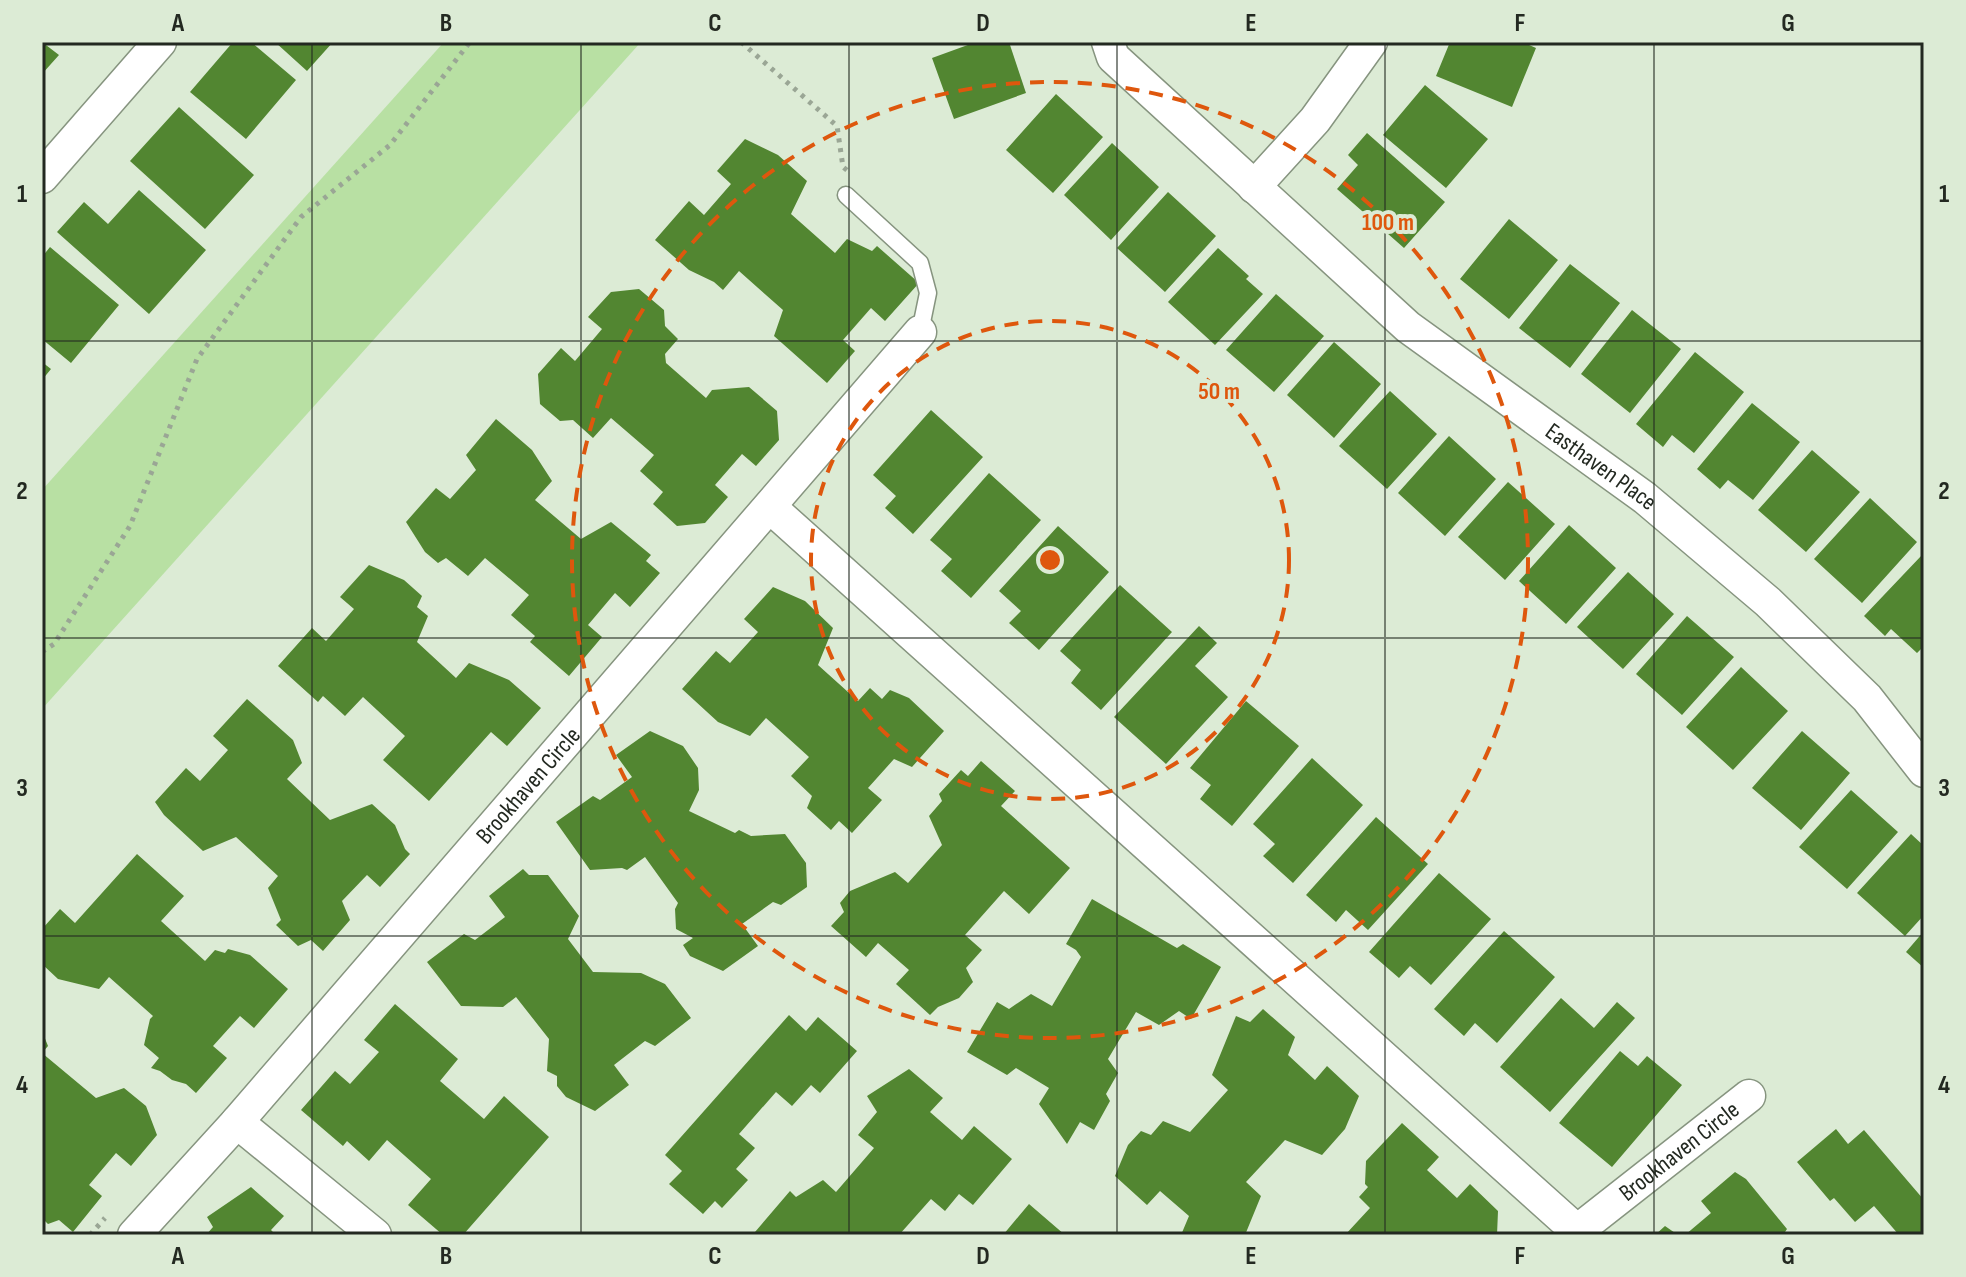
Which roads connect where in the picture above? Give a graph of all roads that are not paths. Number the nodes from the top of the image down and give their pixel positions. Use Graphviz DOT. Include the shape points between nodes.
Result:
graph roads {
  1 [pos="160,42"];
  2 [pos="1108,42"];
  3 [pos="1371,42"];
  4 [pos="42,177"];
  5 [pos="1254,187"];
  6 [pos="846,195"];
  7 [pos="920,332"];
  8 [pos="770,507"];
  9 [pos="1924,771"];
  10 [pos="1749,1096"];
  11 [pos="237,1122"];
  12 [pos="1575,1233"];
  13 [pos="134,1235"];
  14 [pos="375,1235"];
  1 -- 4 [label="street"];
  2 -- 5 [label="street, Easthaven Place" via="1113,57"];
  3 -- 5 [label="street" via="1315,120"];
  5 -- 9 [label="street, Easthaven Place" via="1408,327 1645,498 1768,602 1867,698"];
  6 -- 7 [label="lane" via="920,263 928,293"];
  7 -- 8 [label="street, Brookhaven Circle"];
  8 -- 11 [label="street, Brookhaven Circle"];
  8 -- 12 [label="street"];
  10 -- 12 [label="street, Brookhaven Circle"];
  11 -- 13 [label="street, Brookhaven Circle"];
  11 -- 14 [label="street"];
}
